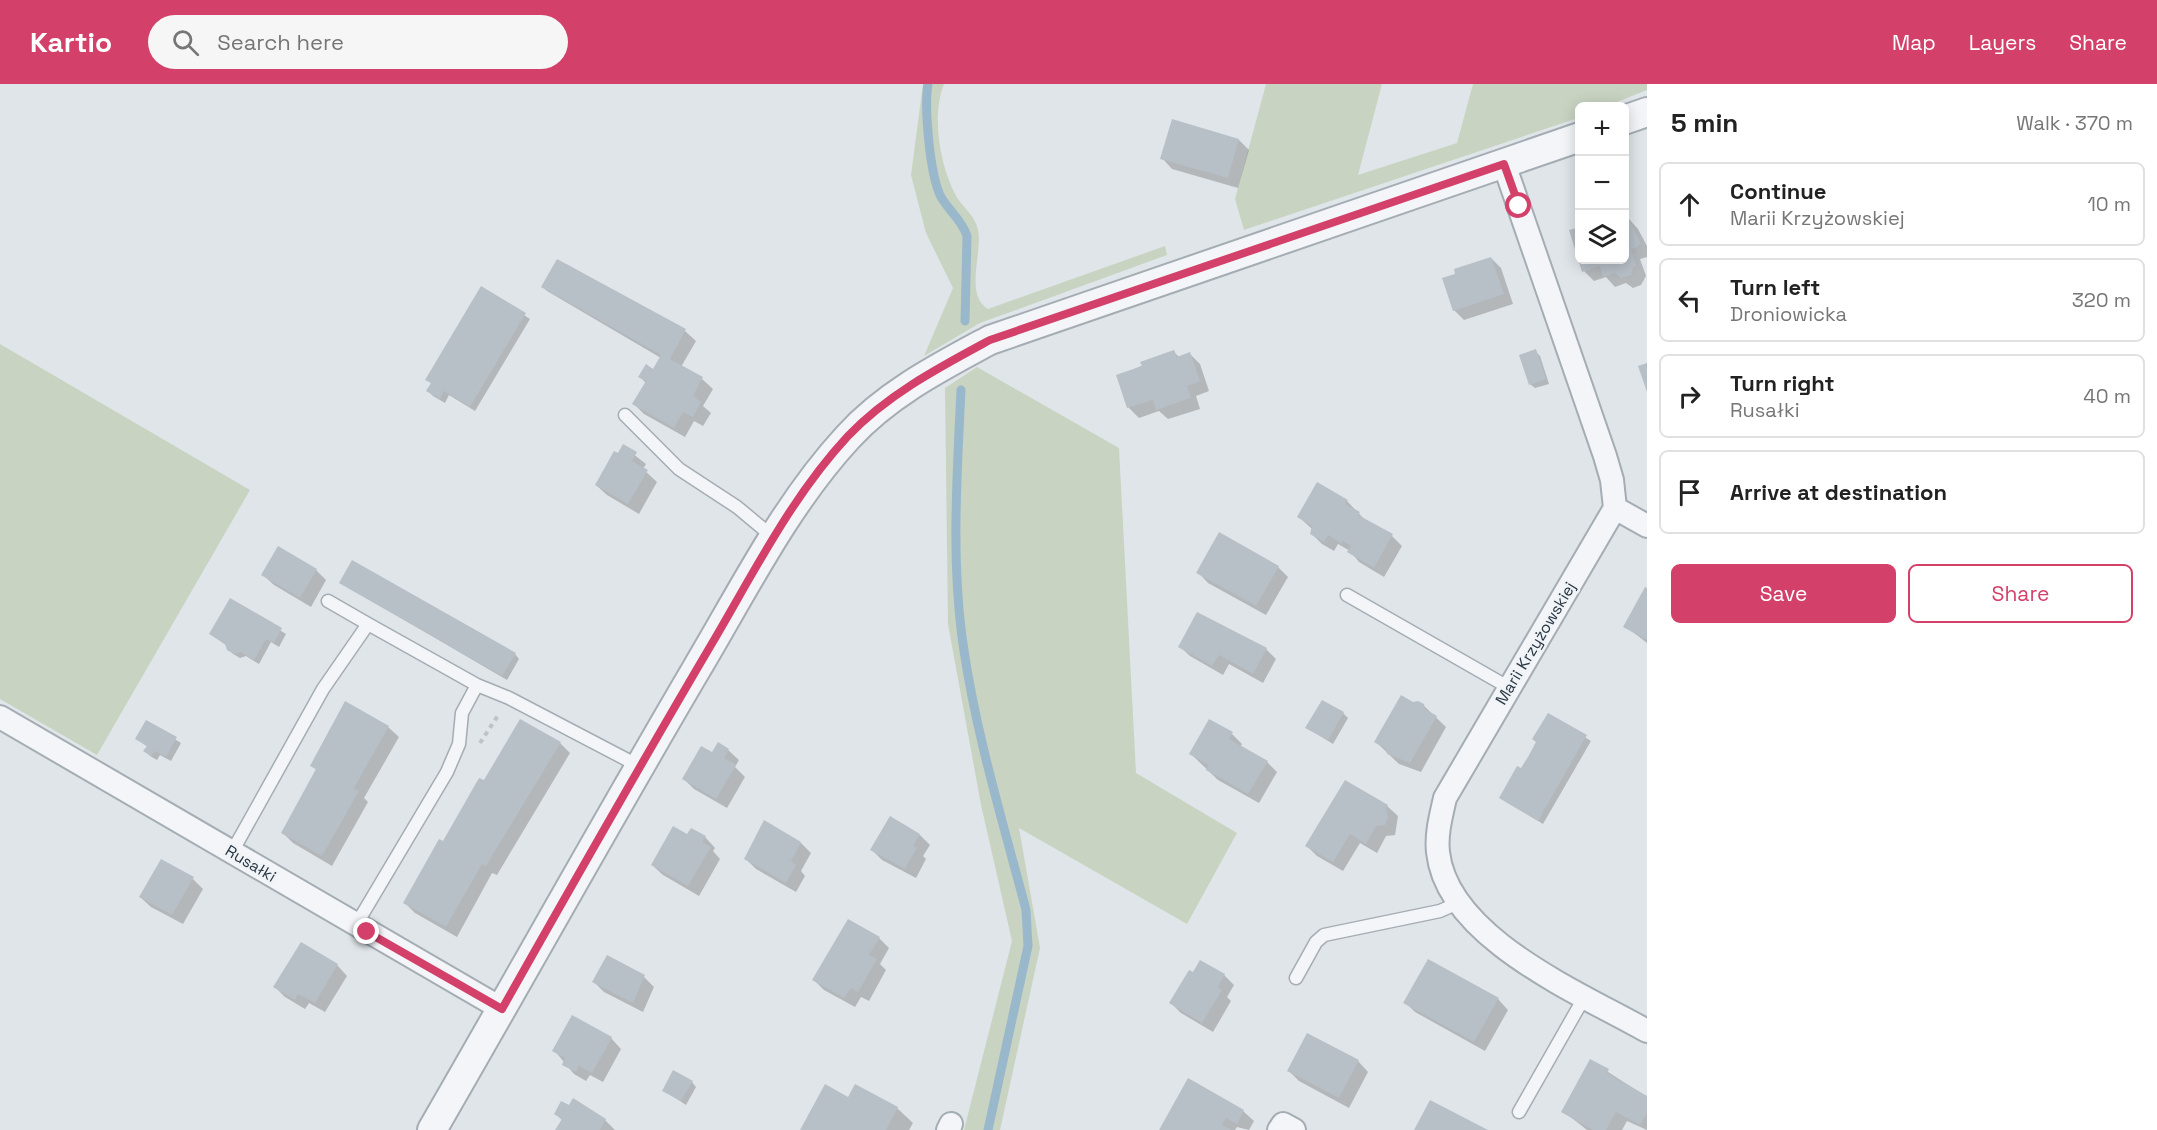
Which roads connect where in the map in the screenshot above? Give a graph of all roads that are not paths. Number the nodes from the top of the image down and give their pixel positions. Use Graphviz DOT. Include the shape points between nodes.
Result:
graph roads {
  1 [pos="1647,112"];
  2 [pos="1629,118"];
  3 [pos="1575,139"];
  4 [pos="1504,164"];
  5 [pos="625,415"];
  6 [pos="1615,508"];
  7 [pos="1647,526"];
  8 [pos="774,538"];
  9 [pos="1347,595"];
  10 [pos="328,601"];
  11 [pos="368,624"];
  12 [pos="477,685"];
  13 [pos="1508,687"];
  14 [pos="0,717"];
  15 [pos="639,766"];
  16 [pos="232,852"];
  17 [pos="1458,903"];
  18 [pos="356,925"];
  19 [pos="1296,978"];
  20 [pos="1585,996"];
  21 [pos="502,1009"];
  22 [pos="1647,1032"];
  23 [pos="1519,1113"];
  24 [pos="432,1130"];
  25 [pos="1279,1130"];
  26 [pos="1294,1130"];
  1 -- 2 [label="street"];
  3 -- 4 [label="street"];
  4 -- 6 [label="street" via="1605,456"];
  4 -- 8 [label="street" via="990,340 888,401 849,436 808,486"];
  5 -- 8 [label="lane" via="679,469 737,507"];
  6 -- 7 [label="street"];
  6 -- 13 [label="street, Marii Krzyżowskiej"];
  8 -- 15 [label="street"];
  9 -- 13 [label="lane"];
  10 -- 11 [label="lane"];
  11 -- 12 [label="lane"];
  11 -- 16 [label="lane" via="323,689"];
  12 -- 15 [label="lane"];
  12 -- 18 [label="lane" via="462,713 459,744 447,772"];
  13 -- 17 [label="street, Marii Krzyżowskiej" via="1449,790 1440,816 1438,853"];
  14 -- 16 [label="street, Rusałki"];
  15 -- 21 [label="street"];
  16 -- 18 [label="street, Rusałki"];
  17 -- 19 [label="lane" via="1440,911 1323,935"];
  17 -- 20 [label="street, Marii Krzyżowskiej" via="1474,924 1494,940"];
  18 -- 21 [label="street, Rusałki"];
  20 -- 22 [label="street, Marii Krzyżowskiej"];
  20 -- 23 [label="lane"];
  21 -- 24 [label="street"];
  25 -- 26 [label="street" via="1283,1124"];
}
